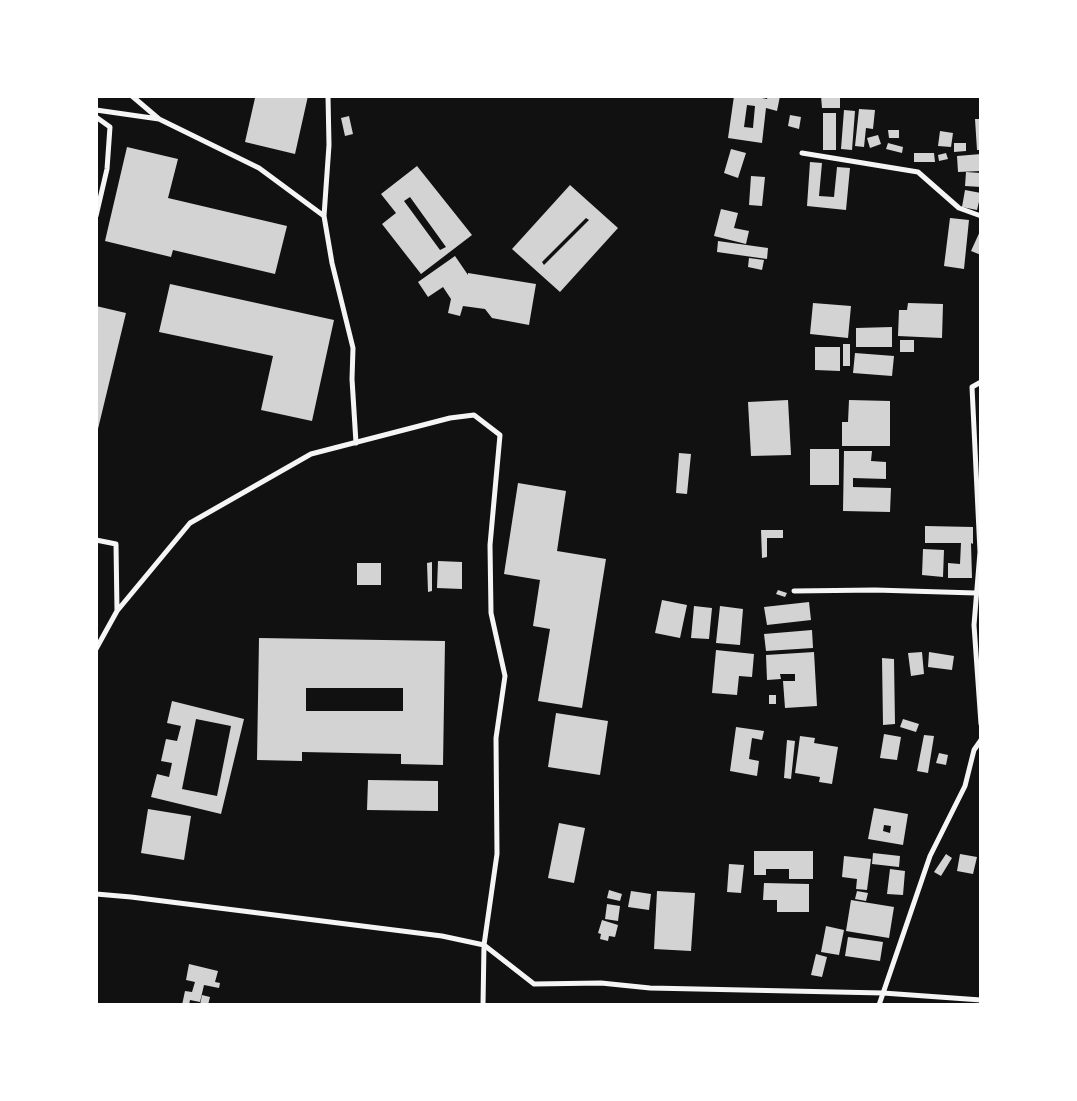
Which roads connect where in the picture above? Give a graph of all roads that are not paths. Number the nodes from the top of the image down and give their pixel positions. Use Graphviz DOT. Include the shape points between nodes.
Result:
graph roads {
  1 [pos="132,96"];
  2 [pos="328,96"];
  3 [pos="96,110"];
  4 [pos="96,117"];
  5 [pos="159,119"];
  6 [pos="802,153"];
  7 [pos="96,216"];
  8 [pos="324,216"];
  9 [pos="981,216"];
  10 [pos="981,382"];
  11 [pos="356,443"];
  12 [pos="96,540"];
  13 [pos="794,591"];
  14 [pos="976,593"];
  15 [pos="117,611"];
  16 [pos="96,649"];
  17 [pos="981,724"];
  18 [pos="981,740"];
  19 [pos="96,894"];
  20 [pos="484,945"];
  21 [pos="883,993"];
  22 [pos="981,1000"];
  23 [pos="483,1005"];
  24 [pos="879,1005"];
  1 -- 5 [label="street"];
  2 -- 8 [label="street" via="329,145"];
  3 -- 5 [label="street"];
  4 -- 7 [label="street" via="110,127 107,169"];
  5 -- 8 [label="street" via="259,168"];
  6 -- 9 [label="street" via="918,172 959,208"];
  8 -- 11 [label="street" via="353,348"];
  10 -- 14 [label="street" via="972,387 980,552"];
  11 -- 15 [label="street" via="311,454 190,523"];
  11 -- 20 [label="street" via="450,418 474,415 500,435 490,545 490,594 505,676 496,738 497,854"];
  12 -- 15 [label="street" via="116,544"];
  13 -- 14 [label="street"];
  14 -- 17 [label="street" via="974,625"];
  15 -- 16 [label="street"];
  18 -- 21 [label="street" via="974,750 965,786 930,856"];
  19 -- 20 [label="street" via="442,936"];
  20 -- 21 [label="street" via="534,984 601,983 650,988"];
  20 -- 23 [label="street"];
  21 -- 22 [label="street"];
  21 -- 24 [label="street"];
}
